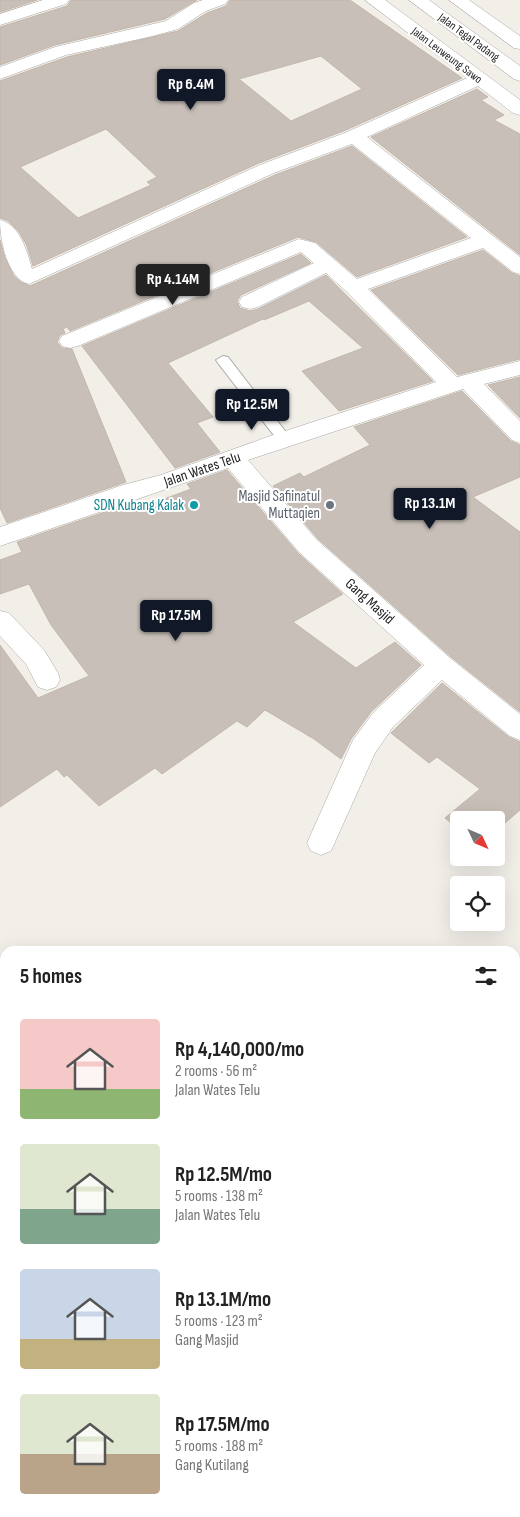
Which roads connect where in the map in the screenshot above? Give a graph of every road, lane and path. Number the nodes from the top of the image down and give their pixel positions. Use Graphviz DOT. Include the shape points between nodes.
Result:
graph roads {
  1 [pos="60,0"];
  2 [pos="219,0"];
  3 [pos="374,0"];
  4 [pos="418,0"];
  5 [pos="458,0"];
  6 [pos="0,20"];
  7 [pos="520,44"];
  8 [pos="0,73"];
  9 [pos="520,75"];
  10 [pos="479,79"];
  11 [pos="520,109"];
  12 [pos="354,136"];
  13 [pos="0,226"];
  14 [pos="486,240"];
  15 [pos="328,264"];
  16 [pos="520,268"];
  17 [pos="354,288"];
  18 [pos="250,302"];
  19 [pos="70,341"];
  20 [pos="223,360"];
  21 [pos="520,368"];
  22 [pos="460,383"];
  23 [pos="520,435"];
  24 [pos="284,439"];
  25 [pos="234,458"];
  26 [pos="0,537"];
  27 [pos="0,620"];
  28 [pos="441,666"];
  29 [pos="46,680"];
  30 [pos="520,729"];
  31 [pos="321,843"];
  1 -- 6 [label="street"];
  2 -- 8 [label="street" via="200,7 172,25 133,37 61,51"];
  3 -- 10 [label="street, Jalan Leuweung Sawo"];
  4 -- 9 [label="street, Jalan Tegal Padang"];
  5 -- 7 [label="street, Jalan Tegal Padang"];
  10 -- 11 [label="street, Jalan Leuweung Sawo"];
  10 -- 12 [label="street"];
  12 -- 13 [label="street" via="267,169 29,278 22,271 14,243"];
  12 -- 14 [label="street"];
  14 -- 16 [label="street"];
  14 -- 17 [label="street"];
  15 -- 17 [label="street"];
  15 -- 18 [label="street"];
  15 -- 19 [label="street" via="299,245"];
  17 -- 22 [label="street"];
  20 -- 24 [label="lane"];
  21 -- 22 [label="street, Jalan Wates Telu"];
  22 -- 23 [label="street"];
  22 -- 24 [label="street, Jalan Wates Telu"];
  24 -- 25 [label="street, Jalan Wates Telu"];
  25 -- 26 [label="street, Jalan Wates Telu"];
  25 -- 28 [label="street, Gang Masjid" via="308,546"];
  27 -- 29 [label="street" via="37,660 46,673"];
  28 -- 30 [label="street, Gang Masjid"];
  28 -- 31 [label="street" via="383,720 363,748"];
}
